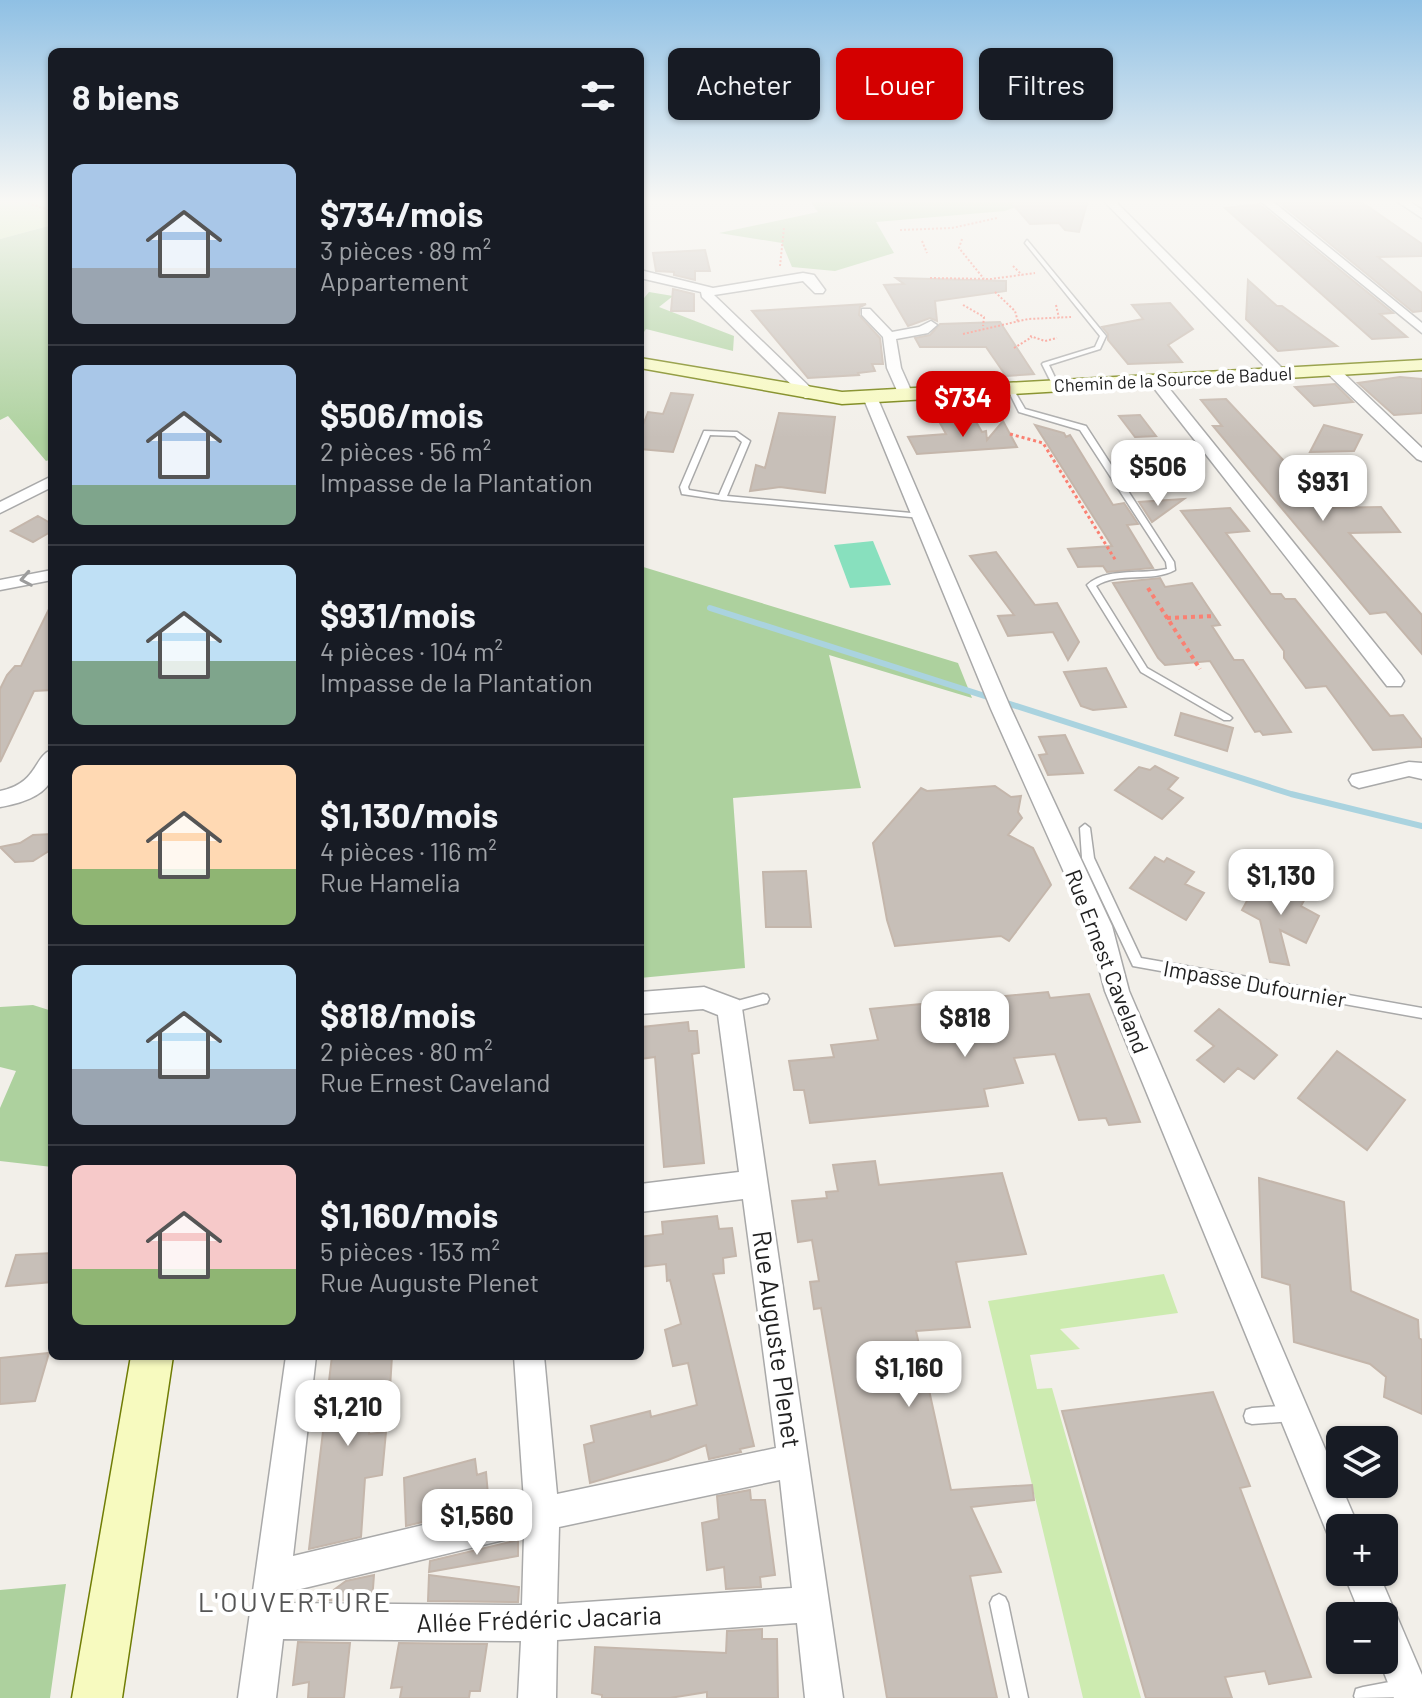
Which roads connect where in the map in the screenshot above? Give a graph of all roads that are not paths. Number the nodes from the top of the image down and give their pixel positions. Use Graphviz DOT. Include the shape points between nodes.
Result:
graph roads {
  1 [pos="662,279"];
  2 [pos="786,279"];
  3 [pos="809,279"];
  4 [pos="1058,279"];
  5 [pos="1186,279"];
  6 [pos="1361,279"];
  7 [pos="819,290"];
  8 [pos="712,291"];
  9 [pos="866,312"];
  10 [pos="931,325"];
  11 [pos="1422,329"];
  12 [pos="889,336"];
  13 [pos="644,364"];
  14 [pos="1422,365"];
  15 [pos="1332,370"];
  16 [pos="1279,373"];
  17 [pos="1155,380"];
  18 [pos="1056,386"];
  19 [pos="1010,388"];
  20 [pos="810,395"];
  21 [pos="906,395"];
  22 [pos="870,397"];
  23 [pos="1422,456"];
  24 [pos="48,483"];
  25 [pos="722,498"];
  26 [pos="0,508"];
  27 [pos="922,516"];
  28 [pos="48,576"];
  29 [pos="0,585"];
  30 [pos="1394,681"];
  31 [pos="1227,718"];
  32 [pos="48,764"];
  33 [pos="1422,771"];
  34 [pos="1359,780"];
  35 [pos="0,799"];
  36 [pos="1085,828"];
  37 [pos="763,999"];
  38 [pos="644,1003"];
  39 [pos="717,1003"];
  40 [pos="1422,1013"];
  41 [pos="756,1184"];
  42 [pos="644,1198"];
  43 [pos="151,1360"];
  44 [pos="300,1360"];
  45 [pos="529,1360"];
  46 [pos="1294,1413"];
  47 [pos="1252,1416"];
  48 [pos="794,1461"];
  49 [pos="542,1514"];
  50 [pos="1336,1514"];
  51 [pos="272,1578"];
  52 [pos="999,1603"];
  53 [pos="811,1604"];
  54 [pos="266,1621"];
  55 [pos="541,1623"];
  56 [pos="1398,1662"];
  57 [pos="1411,1693"];
  58 [pos="1363,1696"];
  59 [pos="97,1698"];
  60 [pos="257,1698"];
  61 [pos="537,1698"];
  62 [pos="824,1698"];
  63 [pos="1019,1698"];
  1 -- 8 [label="street"];
  2 -- 8 [label="street"];
  3 -- 7 [label="street"];
  4 -- 18 [label="lane" via="1103,336 1098,348 1045,364"];
  5 -- 16 [label="street"];
  6 -- 11 [label="street"];
  8 -- 20 [label="street" via="706,294 708,300"];
  9 -- 12 [label="street"];
  10 -- 12 [label="street"];
  12 -- 21 [label="street" via="894,368"];
  13 -- 20 [label="street, Chemin de la Source de Baduel"];
  14 -- 15 [label="street, Chemin de la Source de Baduel"];
  15 -- 16 [label="street, Chemin de la Source de Baduel"];
  15 -- 23 [label="street"];
  16 -- 17 [label="street, Chemin de la Source de Baduel"];
  17 -- 18 [label="street, Chemin de la Source de Baduel"];
  17 -- 30 [label="street"];
  18 -- 19 [label="street, Chemin de la Source de Baduel"];
  19 -- 21 [label="street, Chemin de la Source de Baduel"];
  19 -- 31 [label="lane" via="1022,410 1083,428 1170,562 1171,570 1159,575 1099,578 1091,585 1144,670"];
  20 -- 22 [label="street, Chemin de la Source de Baduel"];
  21 -- 22 [label="street, Chemin de la Source de Baduel"];
  22 -- 27 [label="street, Rue Ernest Caveland"];
  24 -- 26 [label="street"];
  25 -- 25 [label="lane" via="694,495 684,487 705,436 713,432 737,434 746,441"];
  25 -- 27 [label="lane"];
  27 -- 46 [label="street, Rue Ernest Caveland" via="997,700 1100,926 1117,991"];
  28 -- 29 [label="street, one-way"];
  32 -- 35 [label="street" via="27,792"];
  33 -- 34 [label="street"];
  36 -- 40 [label="lane, Impasse Dufournier" via="1088,858 1137,962"];
  37 -- 39 [label="lane"];
  38 -- 39 [label="street"];
  39 -- 41 [label="street, Rue Auguste Plenet"];
  41 -- 42 [label="street"];
  41 -- 48 [label="street, Rue Auguste Plenet"];
  43 -- 59 [label="street"];
  44 -- 51 [label="street"];
  45 -- 49 [label="street"];
  46 -- 47 [label="lane"];
  46 -- 50 [label="street, Rue Ernest Caveland"];
  48 -- 49 [label="street"];
  48 -- 53 [label="street, Rue Auguste Plenet"];
  49 -- 51 [label="street"];
  49 -- 55 [label="street"];
  51 -- 54 [label="street"];
  52 -- 63 [label="lane"];
  53 -- 55 [label="street, Allée Frédéric Jacaria"];
  53 -- 62 [label="street, Rue Auguste Plenet"];
  54 -- 55 [label="street, Allée Frédéric Jacaria"];
  54 -- 60 [label="street"];
  55 -- 61 [label="street"];
  56 -- 57 [label="street"];
  57 -- 58 [label="lane"];
}
